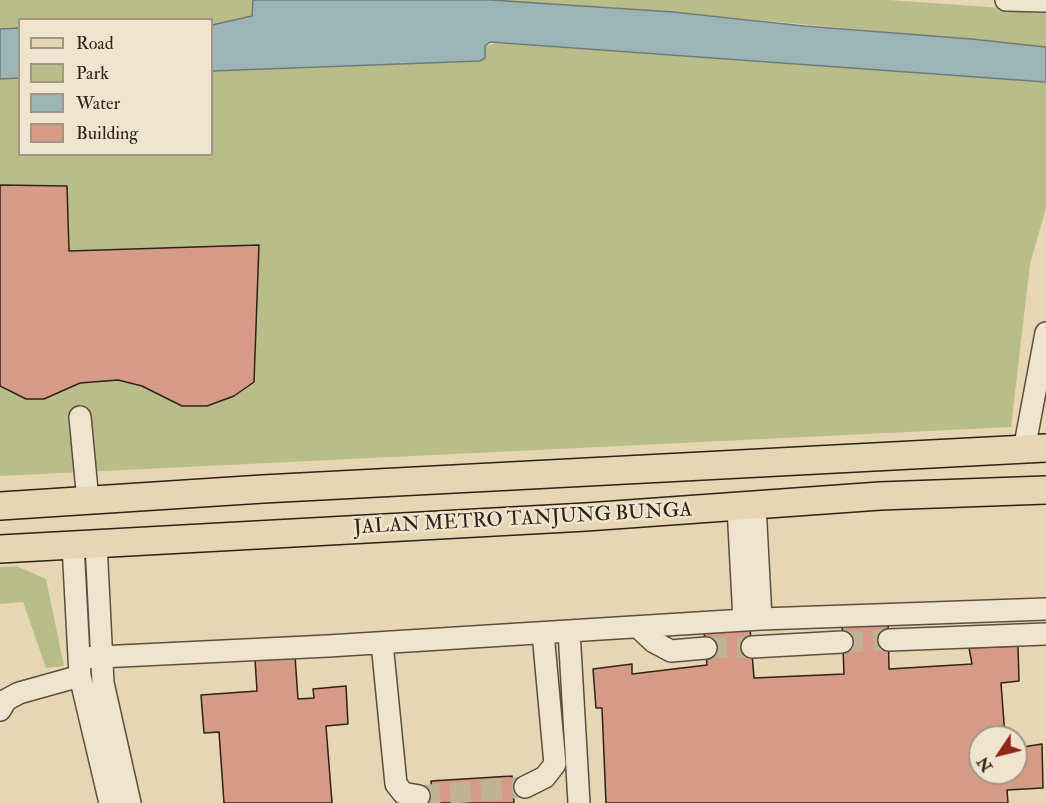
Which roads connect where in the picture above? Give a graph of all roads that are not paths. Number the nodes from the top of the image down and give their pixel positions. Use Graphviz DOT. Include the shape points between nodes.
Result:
graph roads {
  1 [pos="1006,0"];
  2 [pos="1046,1"];
  3 [pos="1046,333"];
  4 [pos="80,417"];
  5 [pos="1035,449"];
  6 [pos="742,464"];
  7 [pos="1046,490"];
  8 [pos="88,501"];
  9 [pos="0,506"];
  10 [pos="746,506"];
  11 [pos="84,544"];
  12 [pos="0,549"];
  13 [pos="1046,609"];
  14 [pos="752,620"];
  15 [pos="638,627"];
  16 [pos="569,631"];
  17 [pos="543,633"];
  18 [pos="1046,634"];
  19 [pos="889,640"];
  20 [pos="842,642"];
  21 [pos="382,643"];
  22 [pos="752,647"];
  23 [pos="706,648"];
  24 [pos="100,657"];
  25 [pos="80,667"];
  26 [pos="0,710"];
  27 [pos="525,787"];
  28 [pos="419,796"];
  29 [pos="110,803"];
  30 [pos="130,803"];
  31 [pos="579,803"];
  1 -- 2 [label="street"];
  3 -- 5 [label="street"];
  4 -- 8 [label="street"];
  5 -- 6 [label="main road"];
  6 -- 8 [label="main road"];
  6 -- 10 [label="main road"];
  7 -- 10 [label="main road, JALAN METRO TANJUNG BUNGA"];
  8 -- 9 [label="main road"];
  10 -- 11 [label="main road, JALAN METRO TANJUNG BUNGA"];
  10 -- 14 [label="street"];
  11 -- 12 [label="main road, JALAN METRO TANJUNG BUNGA"];
  11 -- 24 [label="street"];
  11 -- 25 [label="street"];
  13 -- 14 [label="street"];
  14 -- 15 [label="street"];
  15 -- 16 [label="street"];
  15 -- 23 [label="street" via="671,651"];
  16 -- 17 [label="street"];
  16 -- 31 [label="street"];
  17 -- 21 [label="street"];
  17 -- 27 [label="street" via="555,764 545,777"];
  18 -- 19 [label="street"];
  20 -- 22 [label="street"];
  21 -- 24 [label="street"];
  21 -- 28 [label="street" via="396,784 402,793"];
  24 -- 25 [label="street"];
  24 -- 30 [label="street"];
  25 -- 26 [label="street" via="6,700"];
  25 -- 29 [label="street"];
}
